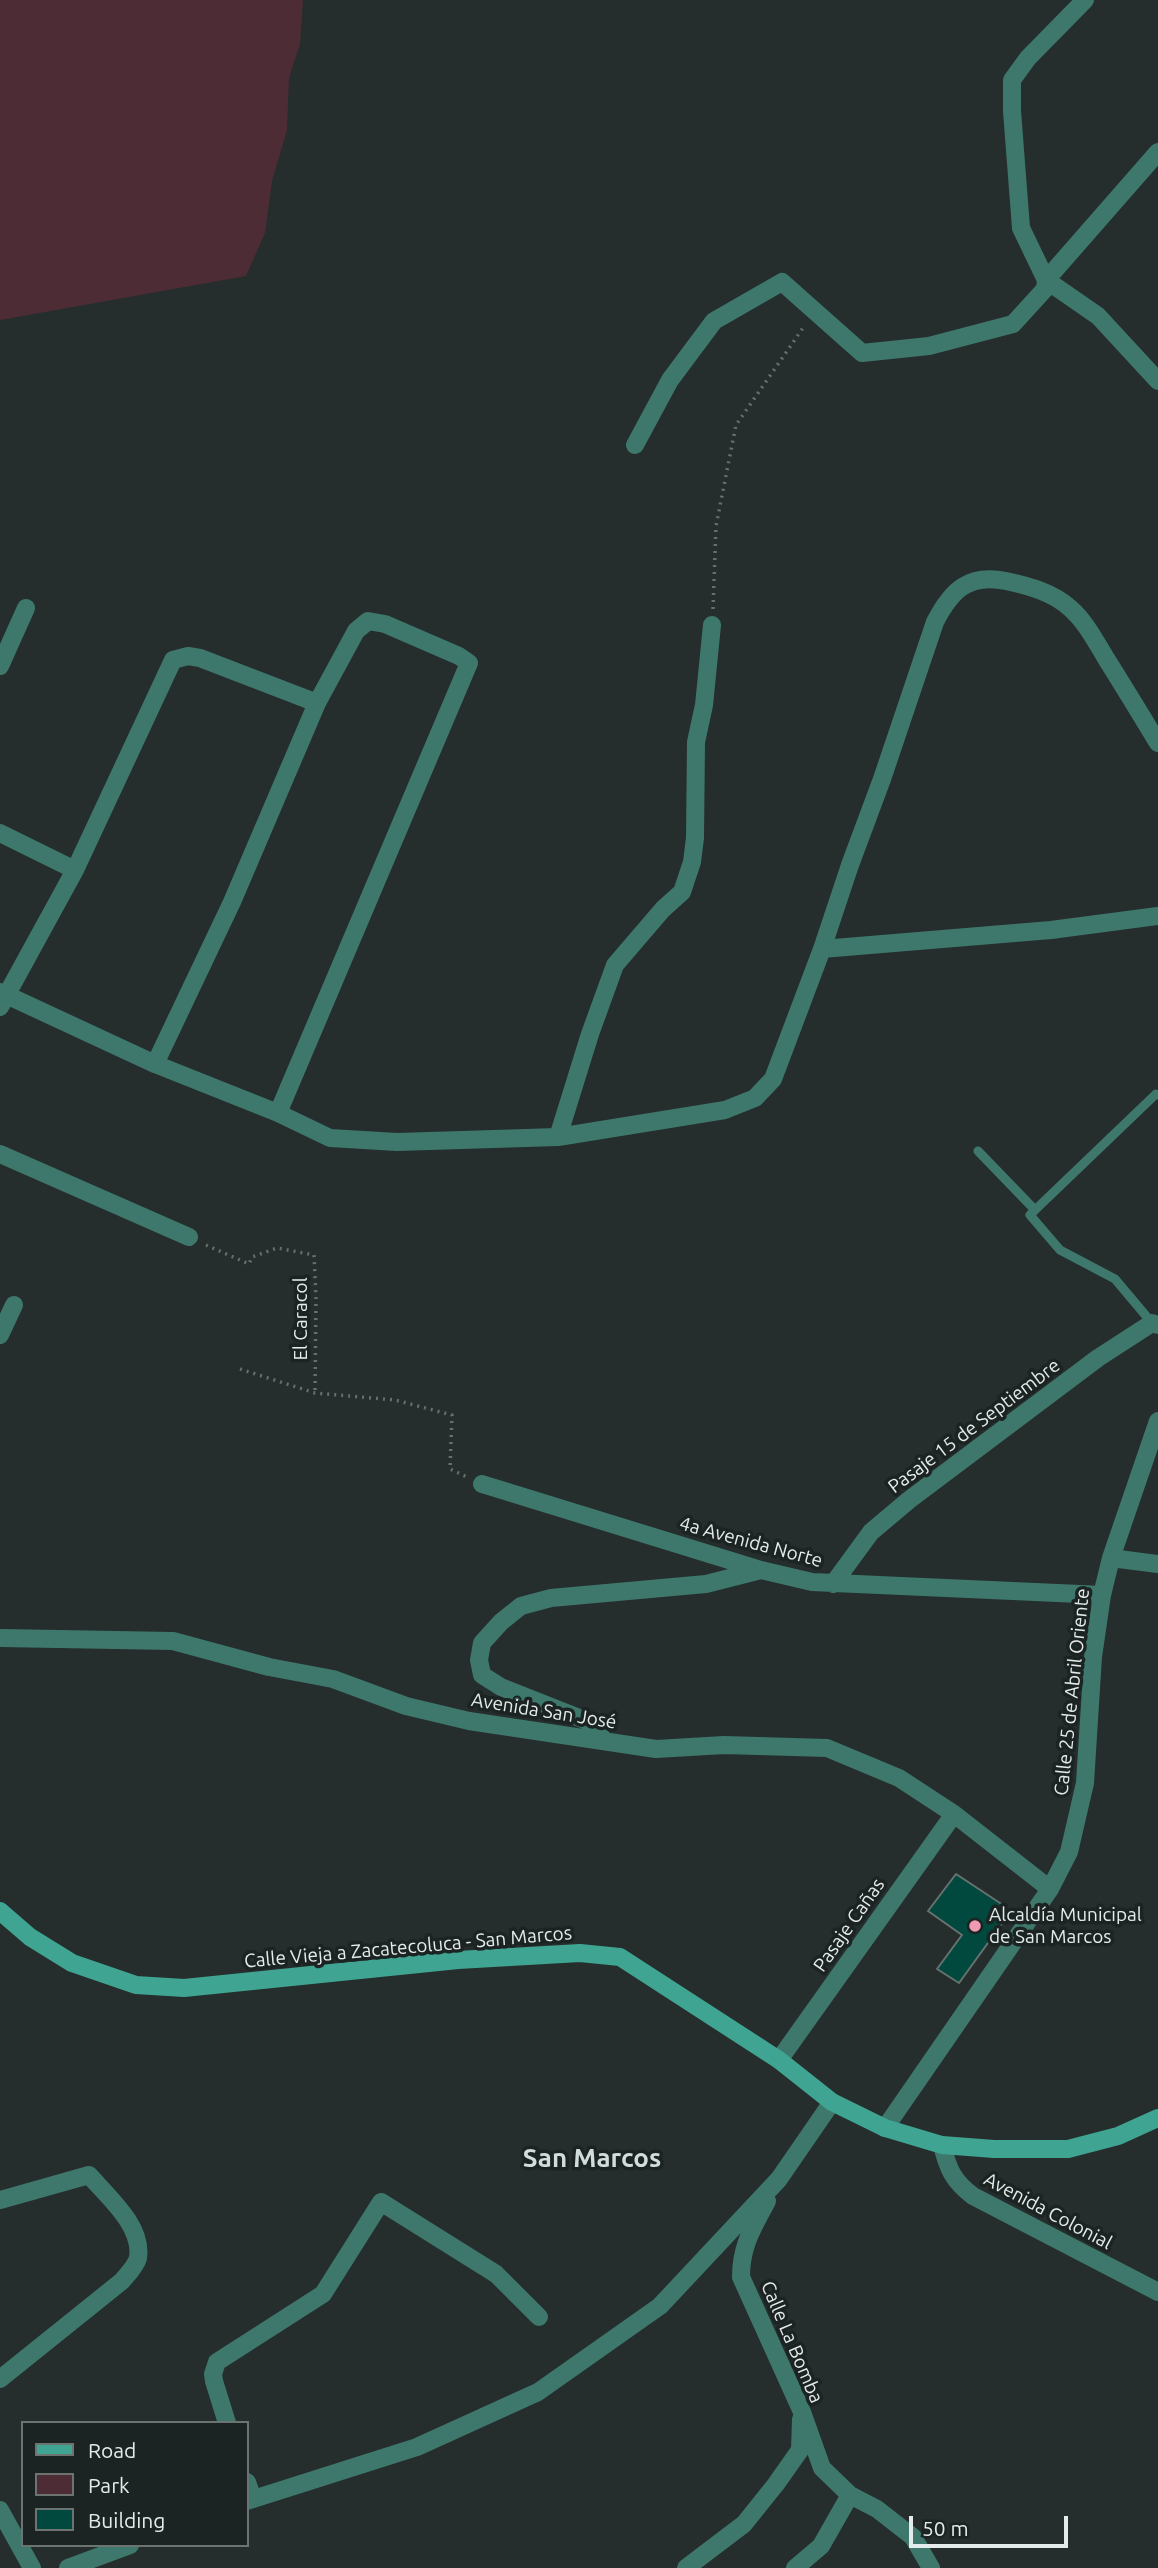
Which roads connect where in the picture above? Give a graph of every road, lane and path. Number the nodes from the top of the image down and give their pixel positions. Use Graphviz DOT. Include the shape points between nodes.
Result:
graph roads {
  1 [pos="1085,0"];
  2 [pos="1158,152"];
  3 [pos="1046,280"];
  4 [pos="814,312"];
  5 [pos="1158,381"];
  6 [pos="635,445"];
  7 [pos="26,608"];
  8 [pos="712,625"];
  9 [pos="0,666"];
  10 [pos="317,703"];
  11 [pos="1158,743"];
  12 [pos="0,832"];
  13 [pos="75,870"];
  14 [pos="1158,916"];
  15 [pos="822,950"];
  16 [pos="2,998"];
  17 [pos="155,1064"];
  18 [pos="1157,1094"];
  19 [pos="278,1112"];
  20 [pos="558,1137"];
  21 [pos="978,1151"];
  22 [pos="0,1154"];
  23 [pos="1035,1210"];
  24 [pos="189,1237"];
  25 [pos="15,1304"];
  26 [pos="1155,1324"];
  27 [pos="0,1335"];
  28 [pos="240,1369"];
  29 [pos="315,1393"];
  30 [pos="1158,1421"];
  31 [pos="482,1484"];
  32 [pos="1111,1558"];
  33 [pos="1158,1564"];
  34 [pos="761,1570"];
  35 [pos="833,1584"];
  36 [pos="1102,1595"];
  37 [pos="0,1638"];
  38 [pos="604,1740"];
  39 [pos="954,1814"];
  40 [pos="1050,1889"];
  41 [pos="0,1911"];
  42 [pos="779,2060"];
  43 [pos="832,2102"];
  44 [pos="1158,2118"];
  45 [pos="885,2128"];
  46 [pos="942,2145"];
  47 [pos="779,2179"];
  48 [pos="0,2200"];
  49 [pos="1121,2274"];
  50 [pos="1158,2283"];
  51 [pos="1158,2292"];
  52 [pos="539,2317"];
  53 [pos="0,2379"];
  54 [pos="802,2412"];
  55 [pos="226,2421"];
  56 [pos="249,2494"];
  57 [pos="850,2495"];
  58 [pos="0,2510"];
  59 [pos="125,2547"];
  60 [pos="32,2568"];
  61 [pos="68,2568"];
  62 [pos="686,2568"];
  63 [pos="795,2568"];
  64 [pos="931,2568"];
  1 -- 3 [label="street" via="1012,80 1021,228"];
  2 -- 3 [label="street"];
  3 -- 4 [label="street" via="1045,289 1013,324 929,346 862,353"];
  3 -- 5 [label="street" via="1098,316"];
  4 -- 6 [label="street" via="782,282 715,321 670,380"];
  4 -- 8 [label="path" via="736,425 716,526"];
  7 -- 9 [label="street"];
  8 -- 20 [label="street" via="696,742 692,862 682,892 614,965"];
  10 -- 13 [label="street" via="200,658 173,660"];
  10 -- 17 [label="street" via="232,902"];
  10 -- 19 [label="street" via="356,631 368,621 385,624 470,663"];
  11 -- 15 [label="street" via="1087,626 1069,607 1042,590 996,579 957,588 935,622"];
  12 -- 13 [label="street"];
  13 -- 16 [label="street"];
  14 -- 15 [label="street"];
  15 -- 20 [label="street" via="773,1079 755,1098 725,1110"];
  16 -- 17 [label="street"];
  17 -- 19 [label="street"];
  18 -- 23 [label="lane"];
  19 -- 20 [label="street" via="330,1138 397,1142"];
  21 -- 23 [label="lane"];
  22 -- 24 [label="street"];
  23 -- 26 [label="lane" via="1030,1215 1060,1250 1115,1279"];
  24 -- 29 [label="path, El Caracol" via="249,1264 252,1257 276,1248 314,1255"];
  25 -- 27 [label="street"];
  26 -- 35 [label="street, Pasaje 15 de Septiembre" via="1076,1374 909,1500 871,1532"];
  28 -- 29 [label="path, El Caracol"];
  29 -- 31 [label="path, El Caracol" via="396,1400 452,1415 450,1469"];
  30 -- 32 [label="street, Calle 25 de Abril Oriente"];
  31 -- 34 [label="street, 4a Avenida Norte"];
  32 -- 33 [label="street"];
  32 -- 36 [label="street, Calle 25 de Abril Oriente"];
  34 -- 35 [label="street, 4a Avenida Norte"];
  34 -- 38 [label="street" via="706,1584 551,1598 522,1606 482,1643 482,1675 587,1721"];
  35 -- 36 [label="street, 4a Avenida Norte"];
  36 -- 40 [label="street, Calle 25 de Abril Oriente" via="1093,1657 1086,1783 1069,1852"];
  37 -- 38 [label="street, Avenida San José" via="173,1641 333,1679 406,1706 469,1721"];
  38 -- 39 [label="street, Avenida San José" via="656,1749 724,1745 827,1748 899,1778"];
  39 -- 40 [label="street, Avenida San José"];
  39 -- 42 [label="street, Pasaje Cañas"];
  40 -- 45 [label="street, Calle 25 de Abril Oriente"];
  41 -- 42 [label="main road, Calle Vieja a Zacatecoluca - San Marcos" via="30,1937 72,1963 136,1985 184,1988 458,1960 580,1953 620,1957"];
  42 -- 43 [label="main road, Calle Vieja a Zacatecoluca - San Marcos"];
  43 -- 45 [label="main road, Calle Vieja a Zacatecoluca - San Marcos"];
  43 -- 47 [label="street"];
  44 -- 46 [label="main road, Calle Vieja a Zacatecoluca - San Marcos" via="1118,2136 1068,2149"];
  45 -- 46 [label="main road, Calle Vieja a Zacatecoluca - San Marcos"];
  46 -- 49 [label="street, Avenida Colonial" via="958,2185 973,2196"];
  47 -- 54 [label="street, Calle La Bomba" via="745,2242 741,2277"];
  47 -- 56 [label="street" via="660,2306 538,2392 417,2447"];
  48 -- 53 [label="street" via="89,2175 136,2235 138,2260 122,2281"];
  49 -- 50 [label="street"];
  49 -- 51 [label="street, Avenida Colonial"];
  52 -- 55 [label="street" via="496,2274 381,2202 323,2294 217,2362 214,2381"];
  54 -- 57 [label="street" via="822,2468"];
  54 -- 62 [label="street, Calle La Bomba" via="800,2450 776,2484 744,2524"];
  57 -- 63 [label="street" via="821,2546"];
  57 -- 64 [label="street" via="913,2537"];
  58 -- 60 [label="street"];
  59 -- 61 [label="street"];
}
